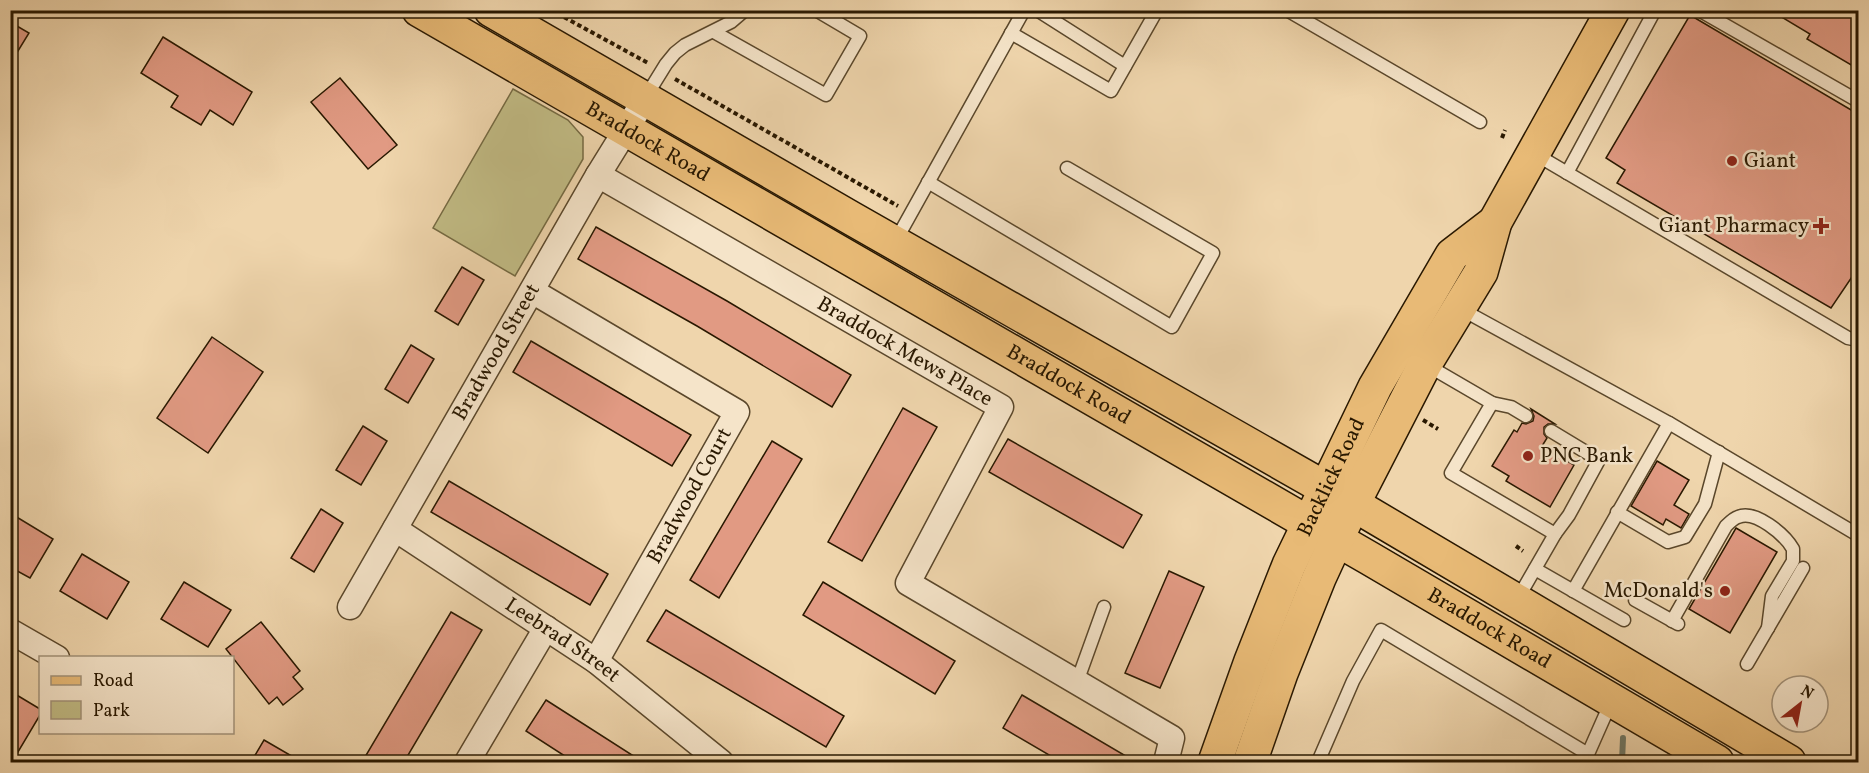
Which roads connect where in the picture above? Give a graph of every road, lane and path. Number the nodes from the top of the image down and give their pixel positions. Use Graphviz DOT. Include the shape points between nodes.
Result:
graph roads {
  1 [pos="419,10"];
  2 [pos="491,10"];
  3 [pos="551,10"];
  4 [pos="745,10"];
  5 [pos="816,10"];
  6 [pos="1024,10"];
  7 [pos="1037,10"];
  8 [pos="1157,10"];
  9 [pos="1287,10"];
  10 [pos="1613,10"];
  11 [pos="1655,10"];
  12 [pos="1699,10"];
  13 [pos="1302,14"];
  14 [pos="714,32"];
  15 [pos="1011,33"];
  16 [pos="649,64"];
  17 [pos="1125,66"];
  18 [pos="679,81"];
  19 [pos="645,99"];
  20 [pos="1858,101"];
  21 [pos="1480,122"];
  22 [pos="1505,130"];
  23 [pos="625,131"];
  24 [pos="1502,138"];
  25 [pos="1533,153"];
  26 [pos="1067,168"];
  27 [pos="1567,173"];
  28 [pos="598,175"];
  29 [pos="928,182"];
  30 [pos="900,208"];
  31 [pos="1495,222"];
  32 [pos="894,243"];
  33 [pos="532,291"];
  34 [pos="1458,308"];
  35 [pos="1858,340"];
  36 [pos="1425,364"];
  37 [pos="1492,404"];
  38 [pos="1526,416"];
  39 [pos="1669,423"];
  40 [pos="1551,431"];
  41 [pos="1719,452"];
  42 [pos="1326,488"];
  43 [pos="1353,504"];
  44 [pos="1617,512"];
  45 [pos="1309,523"];
  46 [pos="395,529"];
  47 [pos="1555,534"];
  48 [pos="1858,536"];
  49 [pos="1337,539"];
  50 [pos="1516,546"];
  51 [pos="1523,550"];
  52 [pos="1803,568"];
  53 [pos="1535,569"];
  54 [pos="1573,591"];
  55 [pos="1635,600"];
  56 [pos="1516,601"];
  57 [pos="350,606"];
  58 [pos="1104,607"];
  59 [pos="1624,620"];
  60 [pos="546,628"];
  61 [pos="1768,628"];
  62 [pos="10,631"];
  63 [pos="55,656"];
  64 [pos="596,662"];
  65 [pos="1747,664"];
  66 [pos="1077,682"];
  67 [pos="1611,701"];
  68 [pos="1588,758"];
  69 [pos="467,762"];
  70 [pos="721,762"];
  71 [pos="1166,762"];
  72 [pos="1215,762"];
  73 [pos="1250,762"];
  74 [pos="1318,762"];
  75 [pos="1717,762"];
  76 [pos="1789,762"];
  1 -- 23 [label="main road, Braddock Road"];
  2 -- 19 [label="main road, Braddock Road"];
  3 -- 16 [label="path"];
  4 -- 14 [label="lane"];
  5 -- 14 [label="lane" via="860,36 826,95"];
  6 -- 15 [label="lane"];
  7 -- 17 [label="lane"];
  8 -- 17 [label="lane"];
  9 -- 13 [label="lane"];
  10 -- 25 [label="main road, Backlick Road"];
  11 -- 27 [label="lane"];
  12 -- 20 [label="lane"];
  13 -- 21 [label="lane"];
  14 -- 19 [label="lane" via="675,53"];
  15 -- 17 [label="lane" via="1111,91"];
  15 -- 29 [label="lane"];
  18 -- 30 [label="path"];
  19 -- 23 [label="street, Bradwood Street"];
  19 -- 32 [label="main road, Braddock Road"];
  22 -- 24 [label="path"];
  23 -- 28 [label="street, Bradwood Street"];
  23 -- 45 [label="main road, Braddock Road"];
  25 -- 27 [label="lane"];
  25 -- 31 [label="main road, Backlick Road"];
  26 -- 29 [label="lane" via="1213,254 1172,327"];
  27 -- 35 [label="lane" via="1848,338"];
  28 -- 33 [label="street, Bradwood Street"];
  28 -- 66 [label="street, Braddock Mews Place" via="1002,407 908,583"];
  29 -- 32 [label="lane"];
  31 -- 34 [label="main road, Backlick Road" via="1481,272"];
  31 -- 42 [label="main road, Backlick Road" via="1452,255 1375,387"];
  32 -- 42 [label="main road, Braddock Road"];
  33 -- 46 [label="street, Bradwood Street"];
  33 -- 64 [label="street, Bradwood Court" via="737,411"];
  34 -- 36 [label="main road, Backlick Road"];
  34 -- 39 [label="lane"];
  36 -- 37 [label="lane"];
  36 -- 43 [label="main road, Backlick Road"];
  37 -- 38 [label="lane" via="1511,407"];
  37 -- 47 [label="lane" via="1451,472"];
  39 -- 41 [label="lane"];
  39 -- 44 [label="lane"];
  40 -- 47 [label="lane" via="1599,460"];
  41 -- 44 [label="lane" via="1705,504 1685,537 1668,542"];
  41 -- 48 [label="lane"];
  42 -- 43 [label="main road, Braddock Road"];
  42 -- 45 [label="main road, Backlick Road"];
  43 -- 49 [label="main road, Backlick Road"];
  43 -- 56 [label="main road, Braddock Road"];
  44 -- 54 [label="lane"];
  45 -- 49 [label="main road, Braddock Road"];
  45 -- 72 [label="main road, Backlick Road" via="1251,661"];
  46 -- 57 [label="street, Bradwood Street"];
  46 -- 60 [label="street, Leebrad Street"];
  47 -- 53 [label="lane"];
  49 -- 67 [label="main road, Braddock Road"];
  49 -- 73 [label="main road, Backlick Road" via="1288,656"];
  50 -- 51 [label="path"];
  52 -- 61 [label="lane"];
  53 -- 54 [label="lane"];
  53 -- 56 [label="lane"];
  54 -- 59 [label="lane"];
  55 -- 61 [label="lane" via="1675,623 1726,526 1738,516 1748,515 1781,533 1793,549 1793,561 1772,596"];
  56 -- 76 [label="main road, Braddock Road"];
  58 -- 66 [label="lane"];
  60 -- 64 [label="street, Leebrad Street"];
  60 -- 69 [label="street"];
  61 -- 65 [label="lane"];
  62 -- 63 [label="street"];
  64 -- 70 [label="street, Leebrad Street"];
  66 -- 71 [label="street, Braddock Mews Place" via="1172,738"];
  67 -- 68 [label="lane"];
  67 -- 75 [label="main road, Braddock Road"];
  68 -- 74 [label="lane" via="1381,630 1353,681"];
}
